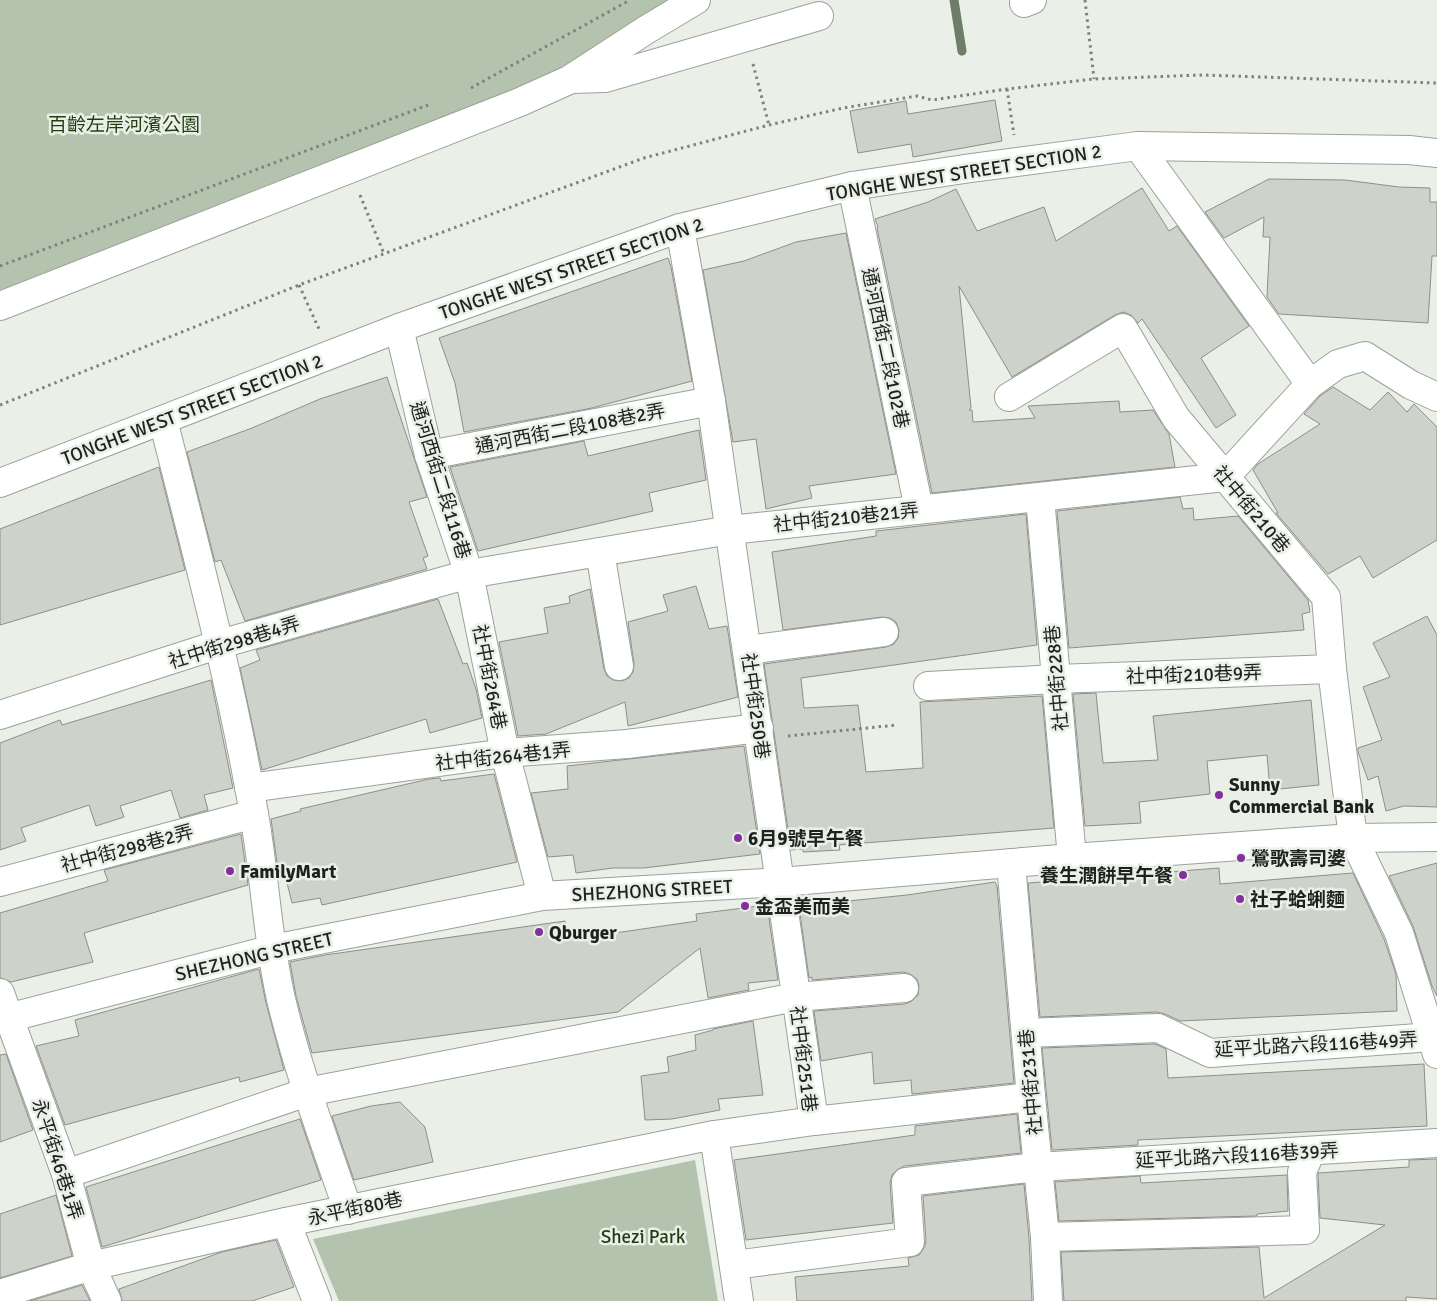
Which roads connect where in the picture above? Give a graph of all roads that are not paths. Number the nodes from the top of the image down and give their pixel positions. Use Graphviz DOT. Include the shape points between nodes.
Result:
graph roads {
  1 [pos="696,0"];
  2 [pos="819,16"];
  3 [pos="569,80"];
  4 [pos="1138,146"];
  5 [pos="1437,153"];
  6 [pos="852,186"];
  7 [pos="680,228"];
  8 [pos="0,306"];
  9 [pos="399,328"];
  10 [pos="1310,384"];
  11 [pos="1009,397"];
  12 [pos="1437,397"];
  13 [pos="712,401"];
  14 [pos="163,420"];
  15 [pos="429,455"];
  16 [pos="1225,477"];
  17 [pos="0,483"];
  18 [pos="1040,498"];
  19 [pos="919,509"];
  20 [pos="730,530"];
  21 [pos="600,552"];
  22 [pos="470,574"];
  23 [pos="884,632"];
  24 [pos="220,644"];
  25 [pos="748,650"];
  26 [pos="619,666"];
  27 [pos="1332,669"];
  28 [pos="1056,679"];
  29 [pos="928,686"];
  30 [pos="0,715"];
  31 [pos="759,734"];
  32 [pos="505,753"];
  33 [pos="252,801"];
  34 [pos="1437,837"];
  35 [pos="1353,838"];
  36 [pos="1072,858"];
  37 [pos="1012,863"];
  38 [pos="0,882"];
  39 [pos="780,882"];
  40 [pos="542,896"];
  41 [pos="273,949"];
  42 [pos="904,988"];
  43 [pos="796,997"];
  44 [pos="3,1010"];
  45 [pos="1026,1033"];
  46 [pos="1434,1046"];
  47 [pos="307,1092"];
  48 [pos="1031,1097"];
  49 [pos="814,1121"];
  50 [pos="714,1135"];
  51 [pos="1437,1143"];
  52 [pos="1311,1151"];
  53 [pos="1038,1167"];
  54 [pos="66,1174"];
  55 [pos="348,1210"];
  56 [pos="286,1222"];
  57 [pos="1045,1237"];
  58 [pos="734,1265"];
  59 [pos="91,1266"];
  60 [pos="0,1294"];
  61 [pos="107,1301"];
  62 [pos="317,1301"];
  63 [pos="739,1301"];
  64 [pos="1048,1301"];
  1 -- 3 [label="street"];
  2 -- 3 [label="street" via="605,78"];
  3 -- 8 [label="street"];
  4 -- 5 [label="street, TONGHE WEST STREET SECTION 2"];
  4 -- 6 [label="street, TONGHE WEST STREET SECTION 2"];
  4 -- 10 [label="street"];
  6 -- 7 [label="street, TONGHE WEST STREET SECTION 2"];
  6 -- 19 [label="street, 通河西街二段102巷"];
  7 -- 9 [label="street, TONGHE WEST STREET SECTION 2"];
  7 -- 13 [label="street, 社中街250巷"];
  9 -- 14 [label="street, TONGHE WEST STREET SECTION 2"];
  9 -- 15 [label="street, 通河西街二段116巷"];
  10 -- 12 [label="street" via="1338,364 1365,356"];
  10 -- 16 [label="street"];
  11 -- 16 [label="street, 社中街210巷" via="1123,328 1176,418"];
  13 -- 15 [label="street, 通河西街二段108巷2弄"];
  13 -- 20 [label="street, 社中街250巷"];
  14 -- 17 [label="street, TONGHE WEST STREET SECTION 2"];
  14 -- 24 [label="street"];
  15 -- 22 [label="street, 通河西街二段116巷"];
  16 -- 18 [label="street, 社中街210巷21弄"];
  16 -- 27 [label="street, 社中街210巷" via="1326,597"];
  18 -- 19 [label="street, 社中街210巷21弄"];
  18 -- 28 [label="street, 社中街228巷"];
  19 -- 20 [label="street, 社中街210巷21弄"];
  20 -- 21 [label="street, 社中街210巷21弄"];
  20 -- 25 [label="street, 社中街250巷"];
  21 -- 22 [label="street, 社中街210巷21弄"];
  21 -- 26 [label="street"];
  22 -- 24 [label="street, 社中街298巷4弄"];
  22 -- 32 [label="street, 社中街264巷"];
  23 -- 25 [label="street"];
  24 -- 30 [label="street, 社中街298巷4弄"];
  24 -- 33 [label="street"];
  25 -- 31 [label="street, 社中街250巷"];
  27 -- 28 [label="street, 社中街210巷9弄"];
  27 -- 35 [label="street, 社中街210巷"];
  28 -- 29 [label="street, 社中街210巷9弄"];
  28 -- 36 [label="street, 社中街228巷"];
  31 -- 32 [label="street, 社中街264巷1弄"];
  31 -- 39 [label="street, 社中街250巷"];
  32 -- 33 [label="street, 社中街264巷1弄"];
  32 -- 40 [label="street, 社中街264巷"];
  33 -- 38 [label="street, 社中街298巷2弄"];
  33 -- 41 [label="street"];
  34 -- 35 [label="street, SHEZHONG STREET"];
  35 -- 36 [label="street, SHEZHONG STREET"];
  35 -- 46 [label="street, 社中街210巷" via="1399,932"];
  36 -- 37 [label="street, SHEZHONG STREET"];
  37 -- 39 [label="street, SHEZHONG STREET"];
  37 -- 45 [label="street, 社中街231巷"];
  39 -- 40 [label="street, SHEZHONG STREET"];
  39 -- 43 [label="street, 社中街251巷"];
  40 -- 41 [label="street, SHEZHONG STREET"];
  41 -- 44 [label="street, SHEZHONG STREET"];
  41 -- 47 [label="street" via="281,999"];
  42 -- 43 [label="street"];
  43 -- 47 [label="street"];
  43 -- 49 [label="street, 社中街251巷"];
  44 -- 54 [label="street, 永平街46巷1弄"];
  45 -- 46 [label="street, 延平北路六段116巷49弄" via="1158,1028 1210,1053"];
  45 -- 48 [label="street, 社中街231巷"];
  47 -- 54 [label="street"];
  47 -- 55 [label="street"];
  48 -- 49 [label="street"];
  48 -- 53 [label="street, 社中街231巷"];
  49 -- 50 [label="street, 社中街251巷"];
  50 -- 55 [label="street, 永平街80巷"];
  50 -- 58 [label="street"];
  51 -- 52 [label="street, 延平北路六段116巷39弄"];
  52 -- 53 [label="street, 延平北路六段116巷39弄"];
  52 -- 57 [label="street" via="1302,1172 1305,1230"];
  53 -- 57 [label="street, 社中街231巷"];
  53 -- 58 [label="street, 延平北路六段116巷39弄" via="906,1182 910,1242"];
  54 -- 59 [label="street, 永平街46巷1弄"];
  55 -- 56 [label="street, 永平街80巷"];
  56 -- 59 [label="street, 永平街80巷"];
  56 -- 62 [label="street"];
  57 -- 64 [label="street, 社中街231巷"];
  58 -- 63 [label="street"];
  59 -- 60 [label="street, 永平街80巷"];
  59 -- 61 [label="street, 永平街46巷1弄"];
}
